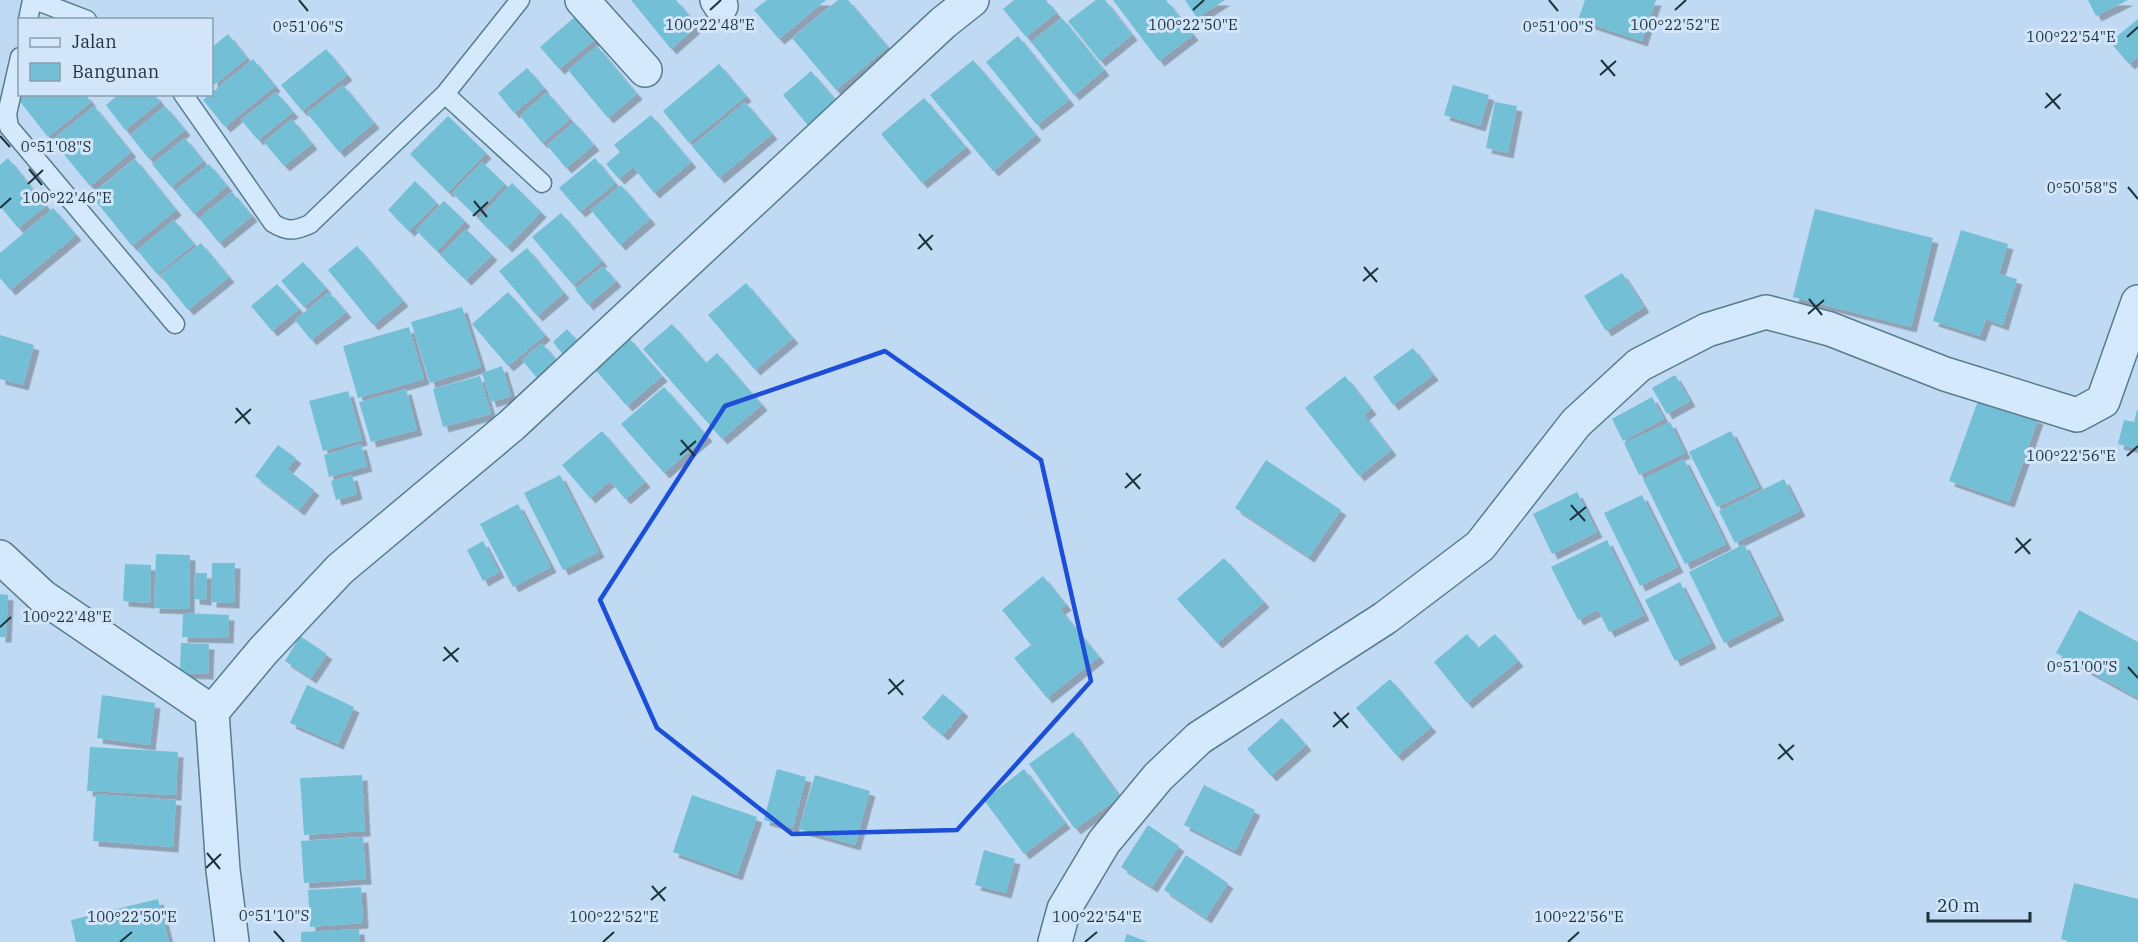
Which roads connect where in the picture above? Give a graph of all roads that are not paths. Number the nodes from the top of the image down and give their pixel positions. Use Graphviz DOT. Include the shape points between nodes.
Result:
graph roads {
  1 [pos="33,0"];
  2 [pos="520,0"];
  3 [pos="582,0"];
  4 [pos="972,0"];
  5 [pos="28,18"];
  6 [pos="82,18"];
  7 [pos="18,66"];
  8 [pos="645,70"];
  9 [pos="445,94"];
  10 [pos="184,96"];
  11 [pos="542,183"];
  12 [pos="2138,302"];
  13 [pos="174,324"];
  14 [pos="0,557"];
  15 [pos="212,712"];
  16 [pos="232,942"];
  17 [pos="1055,942"];
  1 -- 5 [label="lane"];
  1 -- 6 [label="lane"];
  2 -- 9 [label="lane"];
  3 -- 8 [label="street"];
  4 -- 15 [label="street" via="512,425 340,569"];
  7 -- 13 [label="lane" via="9,127"];
  9 -- 10 [label="lane" via="310,224 296,231 273,223"];
  9 -- 11 [label="lane"];
  12 -- 17 [label="street" via="2103,401 2077,415 1945,374 1830,329 1766,312 1707,330 1639,365 1576,423 1480,546 1385,618 1199,738 1158,777 1104,842 1065,909"];
  14 -- 15 [label="street" via="43,597"];
  15 -- 16 [label="street"];
}
